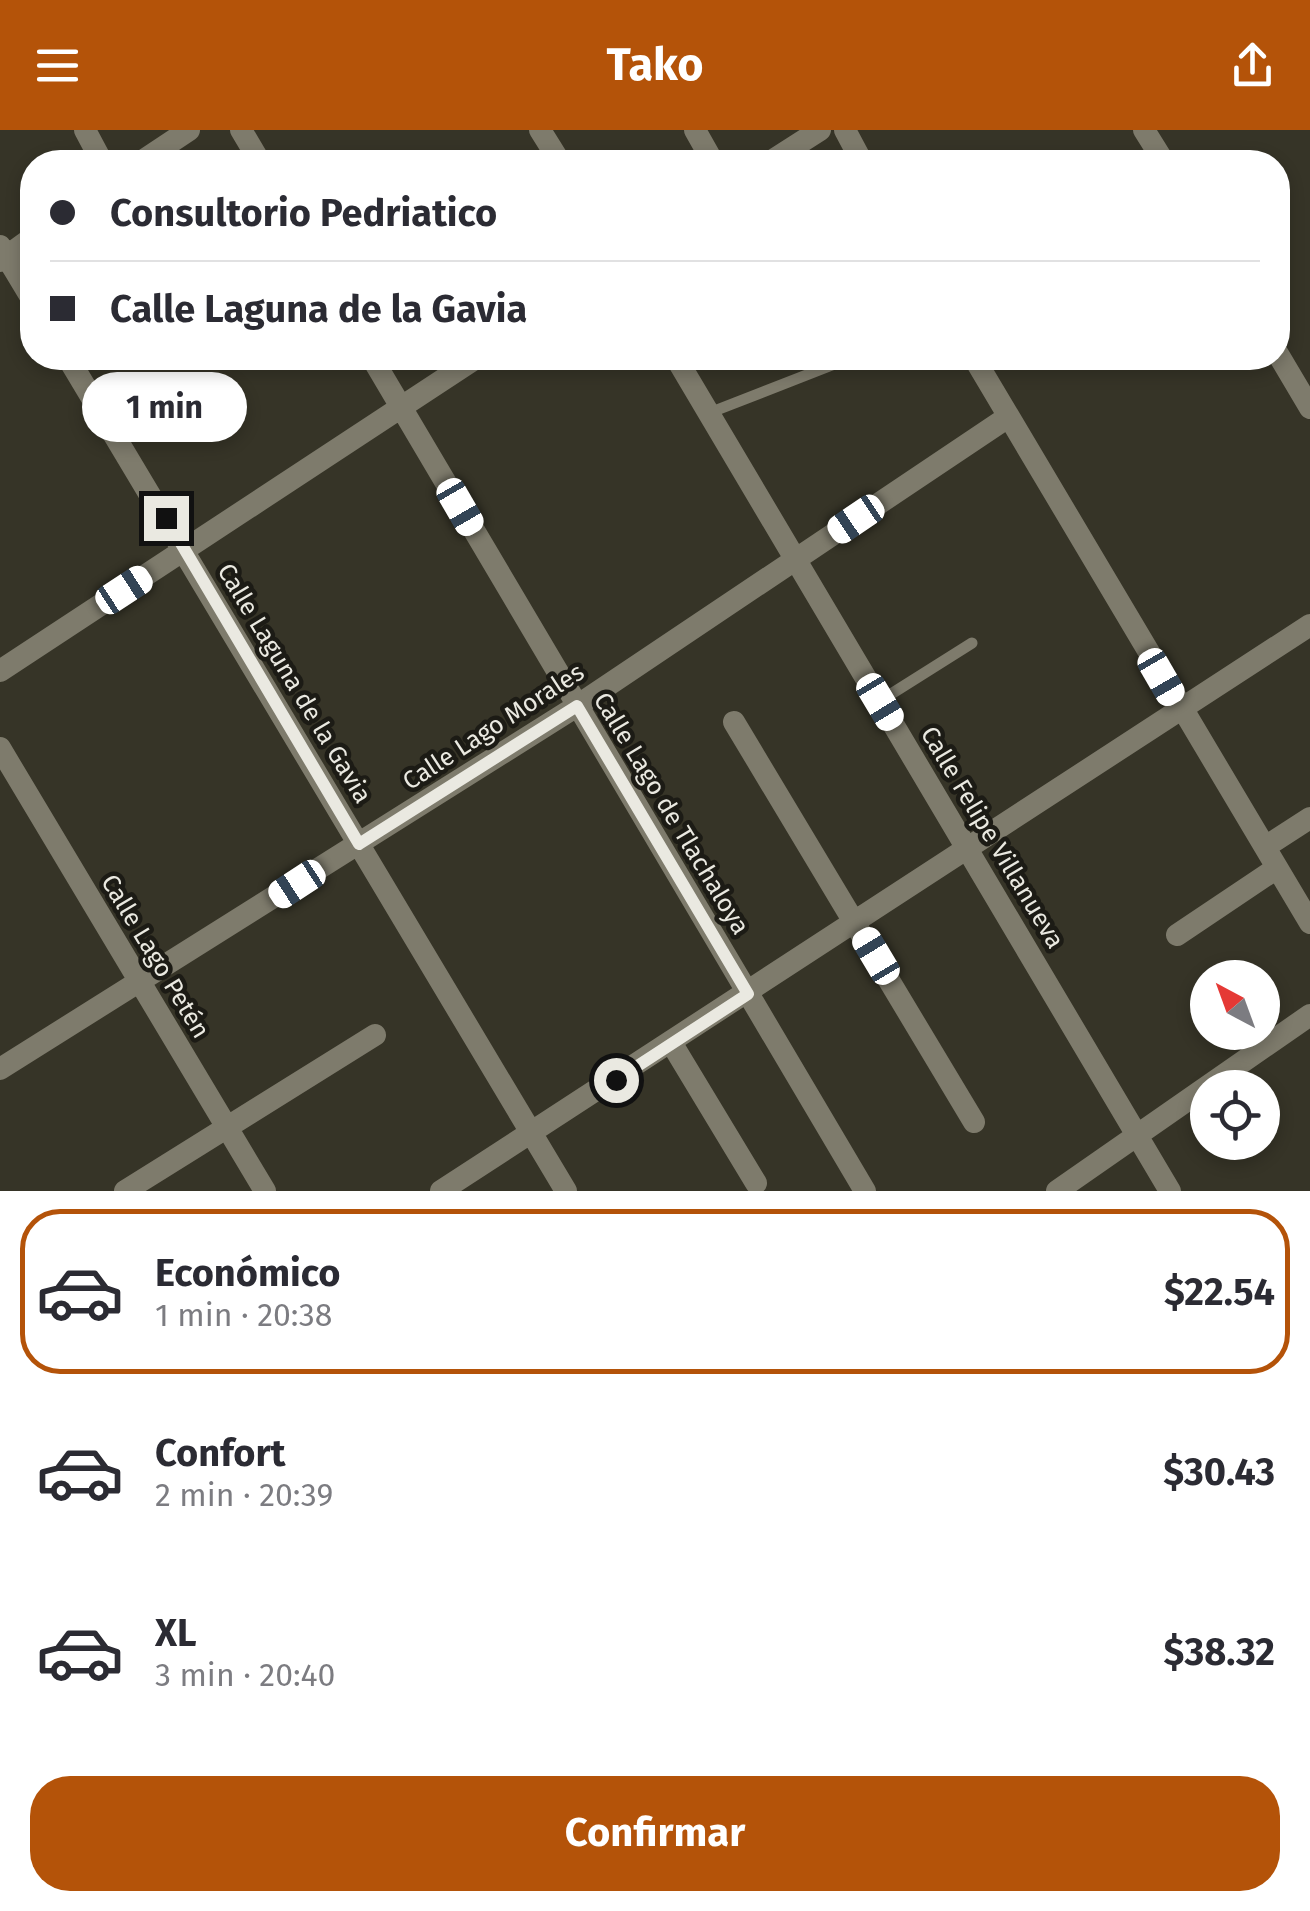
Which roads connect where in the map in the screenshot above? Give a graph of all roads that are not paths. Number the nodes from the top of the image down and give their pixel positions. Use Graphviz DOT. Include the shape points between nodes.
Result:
graph roads {
  1 [pos="189,130"];
  2 [pos="820,130"];
  3 [pos="159,150"];
  4 [pos="789,150"];
  5 [pos="2,255"];
  6 [pos="20,281"];
  7 [pos="75,370"];
  8 [pos="379,370"];
  9 [pos="458,370"];
  10 [pos="683,370"];
  11 [pos="819,370"];
  12 [pos="981,370"];
  13 [pos="1287,370"];
  14 [pos="401,407"];
  15 [pos="1310,408"];
  16 [pos="709,413"];
  17 [pos="1008,417"];
  18 [pos="185,550"];
  19 [pos="796,560"];
  20 [pos="1310,624"];
  21 [pos="972,642"];
  22 [pos="0,671"];
  23 [pos="880,702"];
  24 [pos="577,706"];
  25 [pos="1180,710"];
  26 [pos="734,722"];
  27 [pos="0,748"];
  28 [pos="1310,818"];
  29 [pos="359,844"];
  30 [pos="1264,847"];
  31 [pos="968,850"];
  32 [pos="1277,868"];
  33 [pos="856,923"];
  34 [pos="1310,923"];
  35 [pos="1177,935"];
  36 [pos="140,983"];
  37 [pos="748,994"];
  38 [pos="1310,1015"];
  39 [pos="375,1035"];
  40 [pos="672,1044"];
  41 [pos="0,1069"];
  42 [pos="974,1122"];
  43 [pos="226,1127"];
  44 [pos="532,1133"];
  45 [pos="1138,1136"];
  46 [pos="756,1184"];
  47 [pos="125,1191"];
  48 [pos="265,1191"];
  49 [pos="442,1191"];
  50 [pos="566,1191"];
  51 [pos="865,1191"];
  52 [pos="1057,1191"];
  53 [pos="1170,1191"];
  1 -- 3 [label="street"];
  2 -- 4 [label="street"];
  5 -- 6 [label="street"];
  7 -- 18 [label="street, Calle Laguna de la Gavia"];
  8 -- 14 [label="street, Calle Lago de Tlachaloya"];
  9 -- 14 [label="street"];
  10 -- 16 [label="street, Calle Felipe Villanueva"];
  11 -- 16 [label="lane"];
  12 -- 17 [label="street"];
  13 -- 15 [label="street"];
  14 -- 18 [label="street"];
  14 -- 24 [label="street, Calle Lago de Tlachaloya"];
  16 -- 19 [label="street, Calle Felipe Villanueva"];
  17 -- 19 [label="street, Calle Lago Morales"];
  17 -- 25 [label="street"];
  18 -- 22 [label="street"];
  18 -- 29 [label="street, Calle Laguna de la Gavia"];
  19 -- 23 [label="street, Calle Felipe Villanueva"];
  19 -- 24 [label="street, Calle Lago Morales"];
  20 -- 25 [label="street"];
  21 -- 23 [label="lane"];
  23 -- 31 [label="street, Calle Felipe Villanueva"];
  24 -- 29 [label="street, Calle Lago Morales"];
  24 -- 37 [label="street, Calle Lago de Tlachaloya"];
  25 -- 30 [label="street"];
  25 -- 31 [label="street"];
  26 -- 33 [label="street"];
  27 -- 36 [label="street, Calle Lago Petén"];
  28 -- 30 [label="street"];
  29 -- 36 [label="street, Calle Lago Morales"];
  29 -- 44 [label="street, Calle Laguna de la Gavia"];
  30 -- 32 [label="street"];
  31 -- 33 [label="street"];
  31 -- 45 [label="street, Calle Felipe Villanueva"];
  32 -- 34 [label="street"];
  32 -- 35 [label="street"];
  33 -- 37 [label="street"];
  33 -- 42 [label="street"];
  36 -- 41 [label="street, Calle Lago Morales"];
  36 -- 43 [label="street, Calle Lago Petén"];
  37 -- 40 [label="street"];
  37 -- 51 [label="street, Calle Lago de Tlachaloya"];
  38 -- 45 [label="street"];
  39 -- 43 [label="street"];
  40 -- 44 [label="street"];
  40 -- 46 [label="street"];
  43 -- 47 [label="street"];
  43 -- 48 [label="street, Calle Lago Petén"];
  44 -- 49 [label="street"];
  44 -- 50 [label="street, Calle Laguna de la Gavia"];
  45 -- 52 [label="street"];
  45 -- 53 [label="street, Calle Felipe Villanueva"];
}
